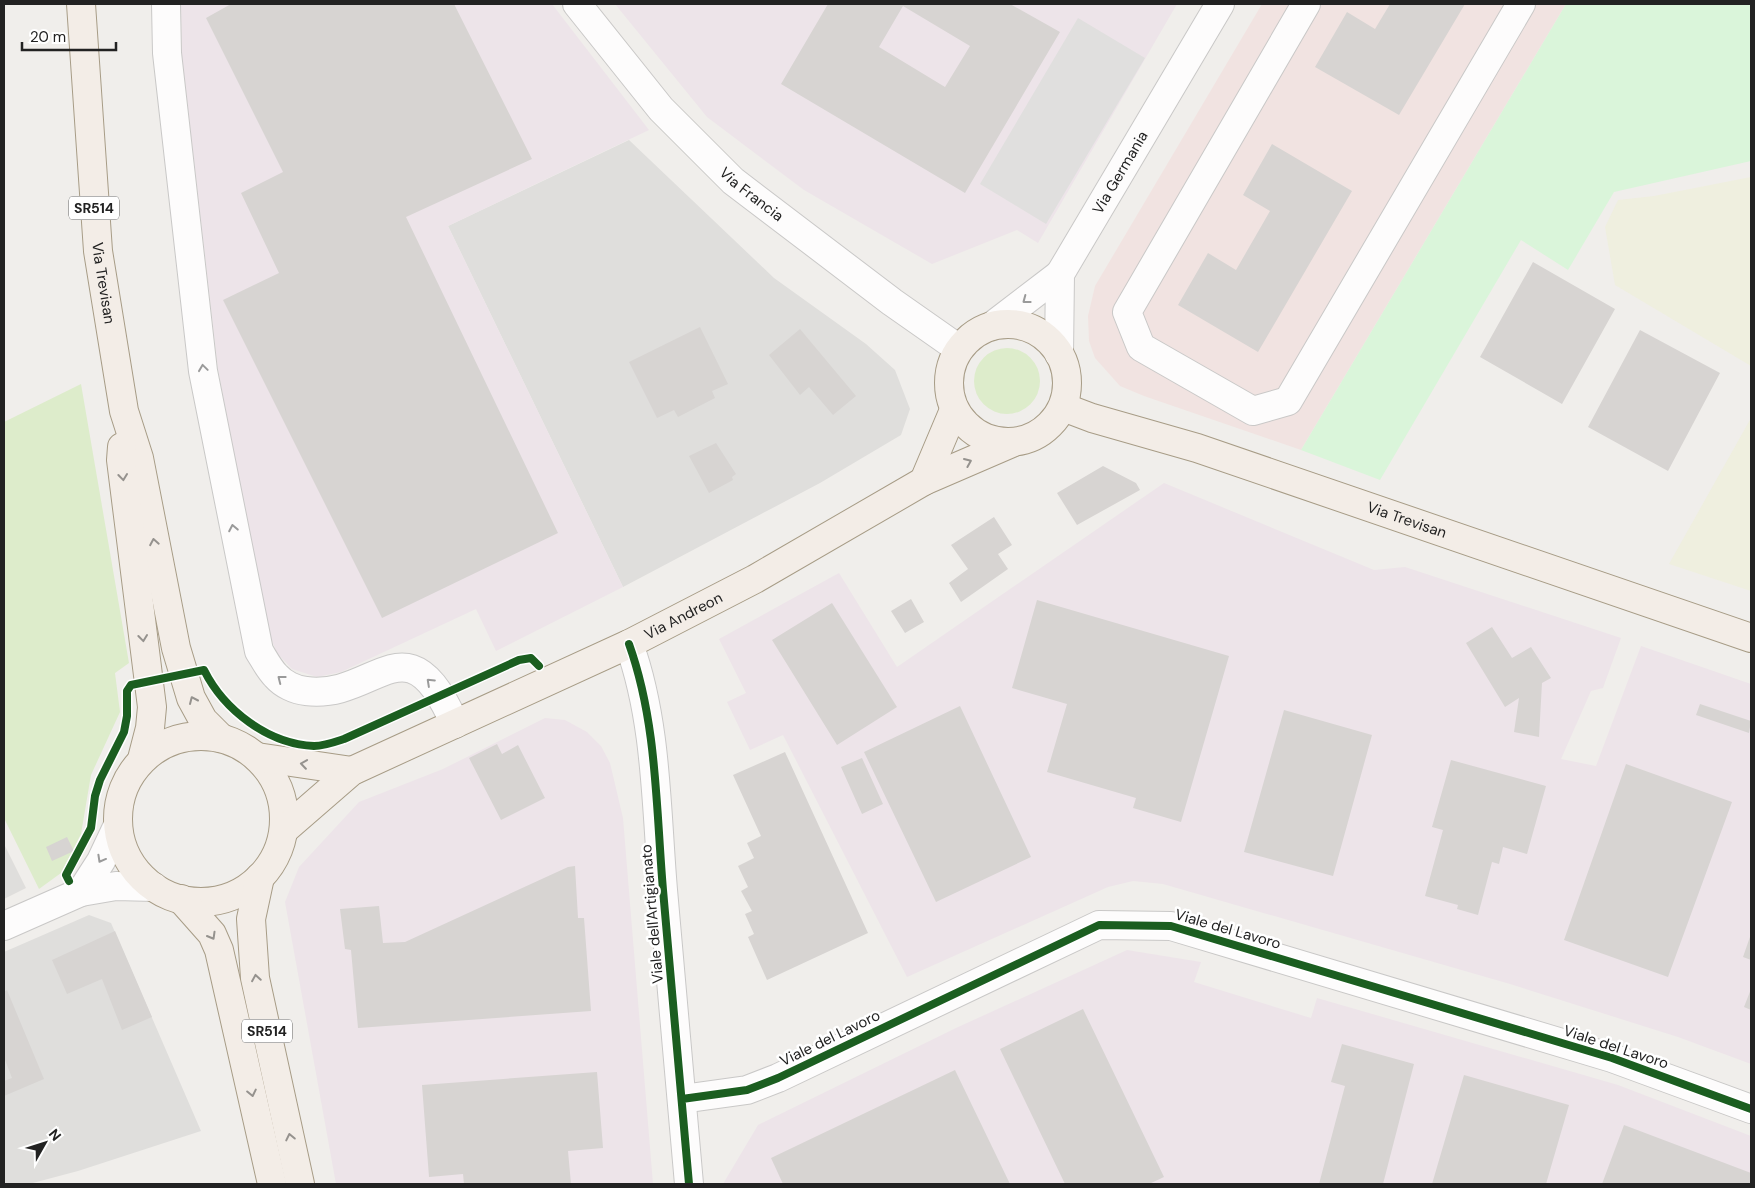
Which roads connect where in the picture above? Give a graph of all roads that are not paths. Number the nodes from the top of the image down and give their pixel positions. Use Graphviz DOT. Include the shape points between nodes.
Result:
graph roads {
  1 [pos="80,4"];
  2 [pos="166,4"];
  3 [pos="577,4"];
  4 [pos="1220,4"];
  5 [pos="1306,4"];
  6 [pos="1521,4"];
  7 [pos="1060,274"];
  8 [pos="992,326"];
  9 [pos="959,348"];
  10 [pos="1059,354"];
  11 [pos="1063,407"];
  12 [pos="124,410"];
  13 [pos="954,410"];
  14 [pos="1012,443"];
  15 [pos="924,481"];
  16 [pos="1751,638"];
  17 [pos="629,644"];
  18 [pos="455,724"];
  19 [pos="222,738"];
  20 [pos="257,757"];
  21 [pos="142,759"];
  22 [pos="352,770"];
  23 [pos="118,825"];
  24 [pos="284,830"];
  25 [pos="260,877"];
  26 [pos="154,887"];
  27 [pos="80,892"];
  28 [pos="181,900"];
  29 [pos="4,926"];
  30 [pos="682,1099"];
  31 [pos="1751,1109"];
  32 [pos="272,1184"];
  33 [pos="300,1184"];
  34 [pos="689,1184"];
  1 -- 12 [label="main road, Via Trevisan / SR514" via="98,251"];
  18 -- 2 [label="street, one-way" via="442,696 417,670 395,667 323,693 296,690 276,677 258,651 203,371 168,53"];
  3 -- 9 [label="street, Via Francia" via="661,109 733,181 892,302"];
  4 -- 7 [label="street, Via Germania"];
  5 -- 6 [label="street" via="1127,312 1141,347 1253,411 1288,401"];
  7 -- 8 [label="street, one-way"];
  7 -- 10 [label="street, Via Germania"];
  8 -- 9 [label="main road" via="974,334"];
  8 -- 10 [label="main road" via="1013,324 1032,329 1048,339"];
  9 -- 13 [label="main road" via="948,378"];
  10 -- 11 [label="main road" via="1066,370 1067,389"];
  11 -- 14 [label="main road" via="1043,432 1028,440"];
  11 -- 16 [label="main road, Via Trevisan" via="1197,448"];
  19 -- 12 [label="main road, Via Trevisan / SR514, one-way" via="203,720 191,698 176,648 139,458"];
  12 -- 21 [label="main road, Via Trevisan / SR514, one-way" via="121,460 152,707"];
  13 -- 14 [label="main road" via="978,435 995,442"];
  13 -- 15 [label="main road"];
  15 -- 14 [label="main road, Via Andreon, one-way"];
  15 -- 17 [label="main road, Via Andreon" via="755,579"];
  17 -- 18 [label="main road, Via Andreon"];
  17 -- 30 [label="street, Viale dell'Artigianato" via="646,703 655,774 662,889"];
  18 -- 22 [label="main road, Via Andreon"];
  19 -- 20 [label="main road, SR514"];
  19 -- 21 [label="main road, SR514" via="182,738 163,745"];
  22 -- 20 [label="main road, one-way"];
  20 -- 24 [label="main road, SR514" via="280,790"];
  21 -- 23 [label="main road, SR514" via="124,788"];
  22 -- 24 [label="main road, Via Andreon"];
  23 -- 26 [label="main road, SR514" via="123,848 132,865"];
  23 -- 27 [label="street, one-way" via="101,861"];
  24 -- 25 [label="main road, SR514" via="279,849"];
  25 -- 28 [label="main road, SR514" via="239,893 221,900"];
  33 -- 25 [label="main road, SR514, one-way" via="255,978 251,919"];
  26 -- 27 [label="street" via="116,886"];
  26 -- 28 [label="main road, SR514"];
  27 -- 29 [label="street"];
  28 -- 32 [label="main road, SR514, one-way" via="203,922 220,950"];
  30 -- 31 [label="street, Viale del Lavoro" via="747,1090 778,1078 1099,925 1170,926 1612,1058"];
  30 -- 34 [label="street, Viale dell'Artigianato"];
}
